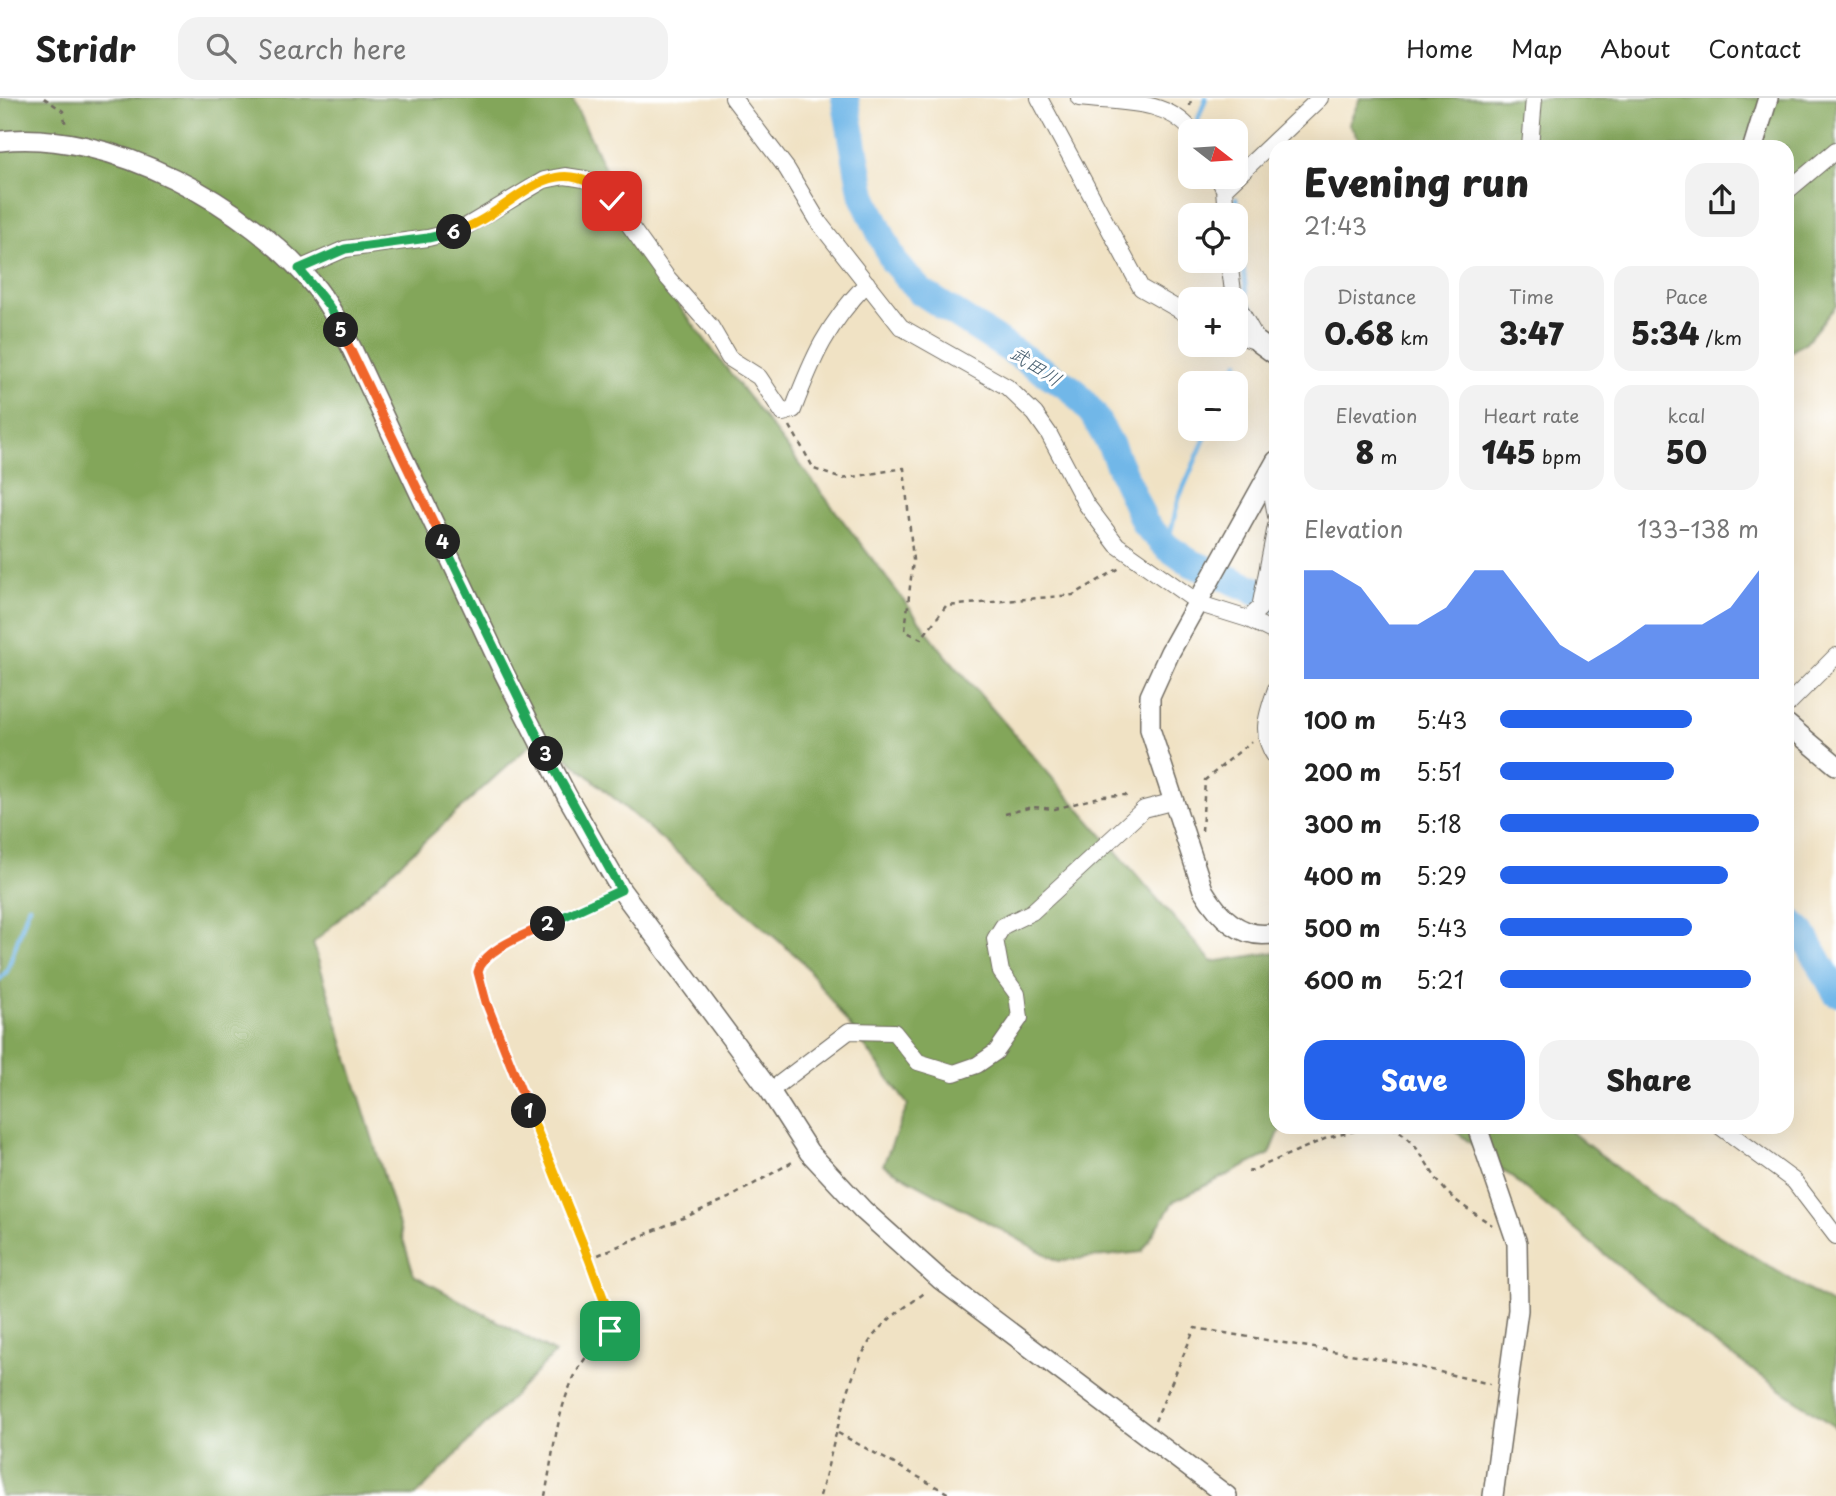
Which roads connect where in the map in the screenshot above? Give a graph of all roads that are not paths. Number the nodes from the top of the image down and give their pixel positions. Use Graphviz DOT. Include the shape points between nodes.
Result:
graph roads {
  1 [pos="733,98"];
  2 [pos="1039,98"];
  3 [pos="1079,98"];
  4 [pos="1320,98"];
  5 [pos="1534,98"];
  6 [pos="1768,98"];
  7 [pos="1185,119"];
  8 [pos="1271,140"];
  9 [pos="1531,140"];
  10 [pos="1755,140"];
  11 [pos="0,141"];
  12 [pos="1269,142"];
  13 [pos="1836,150"];
  14 [pos="1248,160"];
  15 [pos="1794,185"];
  16 [pos="299,269"];
  17 [pos="866,283"];
  18 [pos="1178,309"];
  19 [pos="1248,324"];
  20 [pos="1248,339"];
  21 [pos="1258,342"];
  22 [pos="1269,350"];
  23 [pos="1269,472"];
  24 [pos="1269,559"];
  25 [pos="1203,598"];
  26 [pos="1254,614"];
  27 [pos="1269,628"];
  28 [pos="1836,656"];
  29 [pos="1794,698"];
  30 [pos="1269,711"];
  31 [pos="1794,730"];
  32 [pos="1269,743"];
  33 [pos="1836,765"];
  34 [pos="1175,801"];
  35 [pos="1269,934"];
  36 [pos="770,1091"];
  37 [pos="1480,1134"];
  38 [pos="1730,1134"];
  39 [pos="1836,1236"];
  40 [pos="1227,1496"];
  41 [pos="1493,1496"];
  1 -- 17 [label="street"];
  2 -- 18 [label="street" via="1141,288"];
  3 -- 7 [label="street" via="1140,98"];
  4 -- 8 [label="street"];
  5 -- 9 [label="street"];
  6 -- 10 [label="street"];
  11 -- 16 [label="street" via="66,142 121,157 200,193"];
  12 -- 14 [label="street"];
  13 -- 15 [label="street"];
  16 -- 17 [label="street" via="345,249 460,230 544,180 585,179 612,201 666,276 711,327 729,358 759,377 783,413 793,410 814,354 840,312"];
  16 -- 36 [label="street" via="329,306 352,349 567,796 621,890"];
  17 -- 25 [label="street" via="901,327 1007,387 1035,414 1100,527 1135,559"];
  19 -- 21 [label="street"];
  20 -- 21 [label="street"];
  21 -- 22 [label="street"];
  23 -- 25 [label="street"];
  24 -- 26 [label="street"];
  25 -- 26 [label="street"];
  25 -- 34 [label="street" via="1170,652 1149,705 1150,730"];
  26 -- 27 [label="street"];
  28 -- 29 [label="street"];
  30 -- 32 [label="street" via="1265,724"];
  31 -- 33 [label="street"];
  34 -- 35 [label="street" via="1203,890 1213,907 1236,928 1258,936"];
  34 -- 36 [label="street" via="1144,809 1032,912 1003,926 995,939 1001,972 1017,994 1020,1018 996,1052 954,1073 918,1062 894,1032 849,1031"];
  36 -- 40 [label="street" via="809,1152 873,1219 941,1280"];
  37 -- 41 [label="street" via="1517,1243 1518,1310"];
  38 -- 39 [label="street" via="1794,1181"];
}
